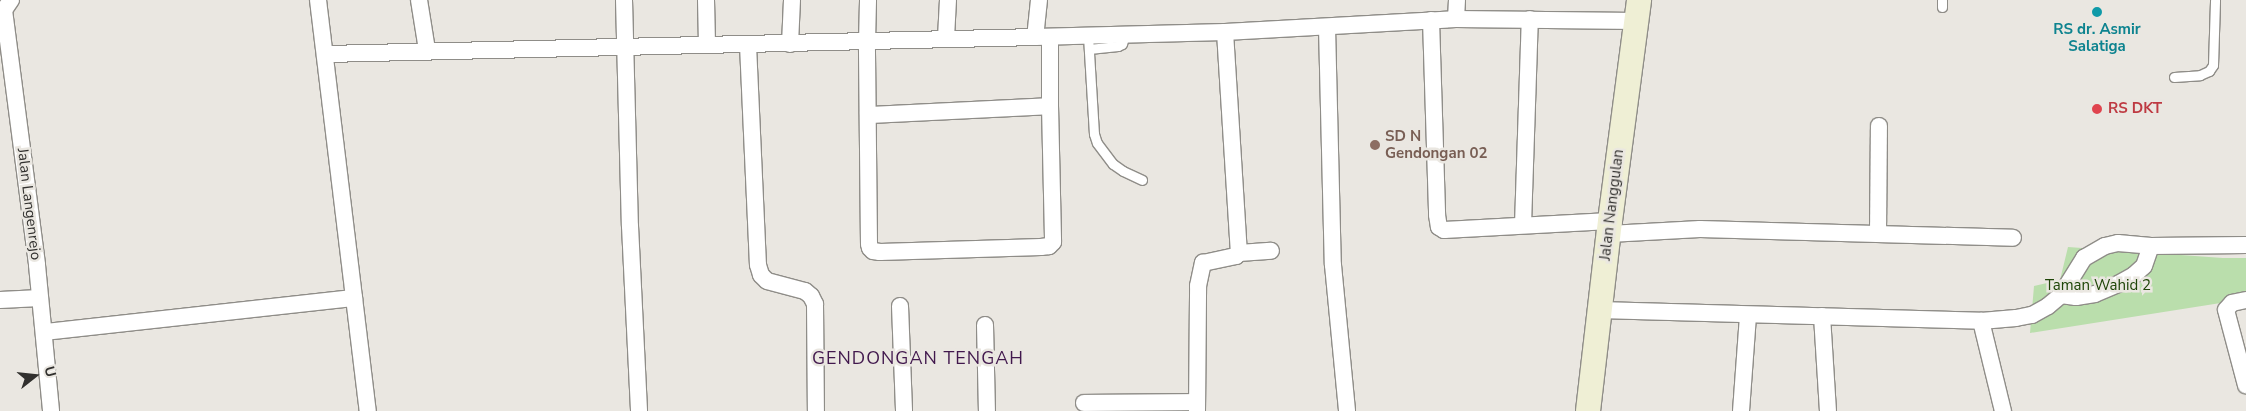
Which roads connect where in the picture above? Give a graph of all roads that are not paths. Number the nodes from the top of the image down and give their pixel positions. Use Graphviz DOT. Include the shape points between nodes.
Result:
graph roads {
  1 [pos="318,0"];
  2 [pos="419,0"];
  3 [pos="624,0"];
  4 [pos="706,0"];
  5 [pos="792,0"];
  6 [pos="868,0"];
  7 [pos="948,0"];
  8 [pos="1039,0"];
  9 [pos="1457,0"];
  10 [pos="2215,0"];
  11 [pos="6,2"];
  12 [pos="1638,10"];
  13 [pos="1456,19"];
  14 [pos="1530,19"];
  15 [pos="1431,20"];
  16 [pos="1327,27"];
  17 [pos="1225,32"];
  18 [pos="1043,37"];
  19 [pos="946,38"];
  20 [pos="867,42"];
  21 [pos="1089,42"];
  22 [pos="707,44"];
  23 [pos="790,44"];
  24 [pos="625,45"];
  25 [pos="748,45"];
  26 [pos="427,50"];
  27 [pos="326,54"];
  28 [pos="2174,76"];
  29 [pos="1050,106"];
  30 [pos="868,115"];
  31 [pos="1879,126"];
  32 [pos="1142,180"];
  33 [pos="1523,225"];
  34 [pos="1609,228"];
  35 [pos="1878,234"];
  36 [pos="2013,238"];
  37 [pos="2246,245"];
  38 [pos="2151,246"];
  39 [pos="1271,251"];
  40 [pos="1239,253"];
  41 [pos="2061,296"];
  42 [pos="40,298"];
  43 [pos="354,298"];
  44 [pos="0,300"];
  45 [pos="2246,300"];
  46 [pos="900,306"];
  47 [pos="1599,310"];
  48 [pos="1748,315"];
  49 [pos="1822,316"];
  50 [pos="1981,321"];
  51 [pos="985,325"];
  52 [pos="45,332"];
  53 [pos="2246,385"];
  54 [pos="1084,403"];
  55 [pos="1197,407"];
  56 [pos="51,411"];
  57 [pos="368,411"];
  58 [pos="639,411"];
  59 [pos="816,411"];
  60 [pos="904,411"];
  61 [pos="987,411"];
  62 [pos="1347,411"];
  63 [pos="1588,411"];
  64 [pos="1741,411"];
  65 [pos="1828,411"];
  66 [pos="2003,411"];
  1 -- 27 [label="street"];
  2 -- 26 [label="street"];
  3 -- 24 [label="street"];
  4 -- 22 [label="street"];
  5 -- 23 [label="street"];
  6 -- 20 [label="street"];
  7 -- 19 [label="street"];
  8 -- 18 [label="street"];
  9 -- 13 [label="street"];
  10 -- 28 [label="lane" via="2213,65 2200,76"];
  11 -- 42 [label="street, Jalan Langenrejo" via="4,10"];
  12 -- 14 [label="street"];
  12 -- 34 [label="street, Jalan Nanggulan"];
  13 -- 14 [label="street"];
  13 -- 15 [label="street"];
  14 -- 33 [label="street"];
  15 -- 16 [label="street"];
  15 -- 33 [label="street" via="1439,227 1444,230"];
  16 -- 17 [label="street"];
  16 -- 62 [label="street" via="1333,265"];
  17 -- 21 [label="street" via="1125,34"];
  17 -- 40 [label="street"];
  18 -- 19 [label="street"];
  18 -- 21 [label="street"];
  18 -- 29 [label="street"];
  19 -- 20 [label="street"];
  20 -- 23 [label="street"];
  20 -- 30 [label="street"];
  21 -- 32 [label="lane" via="1097,143 1113,164"];
  22 -- 24 [label="street"];
  22 -- 25 [label="street"];
  23 -- 25 [label="street"];
  24 -- 26 [label="street"];
  24 -- 58 [label="street"];
  25 -- 59 [label="street" via="758,265 767,281 805,291 815,304"];
  26 -- 27 [label="street"];
  27 -- 43 [label="street"];
  29 -- 30 [label="street"];
  29 -- 30 [label="street" via="1054,235 1049,246 1041,247 873,251 870,244"];
  31 -- 35 [label="street"];
  33 -- 34 [label="street"];
  34 -- 35 [label="street"];
  34 -- 47 [label="street, Jalan Nanggulan"];
  35 -- 36 [label="street"];
  37 -- 38 [label="street"];
  38 -- 41 [label="street" via="2144,266 2118,284 2095,294"];
  38 -- 41 [label="street" via="2118,243 2094,250 2084,258"];
  39 -- 40 [label="street"];
  40 -- 55 [label="street" via="1203,263 1198,286"];
  41 -- 50 [label="street" via="2032,315"];
  42 -- 44 [label="street"];
  42 -- 52 [label="street, Jalan Langenrejo"];
  43 -- 52 [label="street"];
  43 -- 57 [label="street"];
  45 -- 53 [label="street" via="2232,303 2226,310"];
  46 -- 60 [label="street"];
  47 -- 48 [label="street"];
  47 -- 63 [label="street, Jalan Nanggulan"];
  48 -- 49 [label="street"];
  48 -- 64 [label="street"];
  49 -- 50 [label="street"];
  49 -- 65 [label="street"];
  50 -- 66 [label="street"];
  51 -- 61 [label="street"];
  52 -- 56 [label="street, Jalan Langenrejo"];
  54 -- 55 [label="street"];
}
